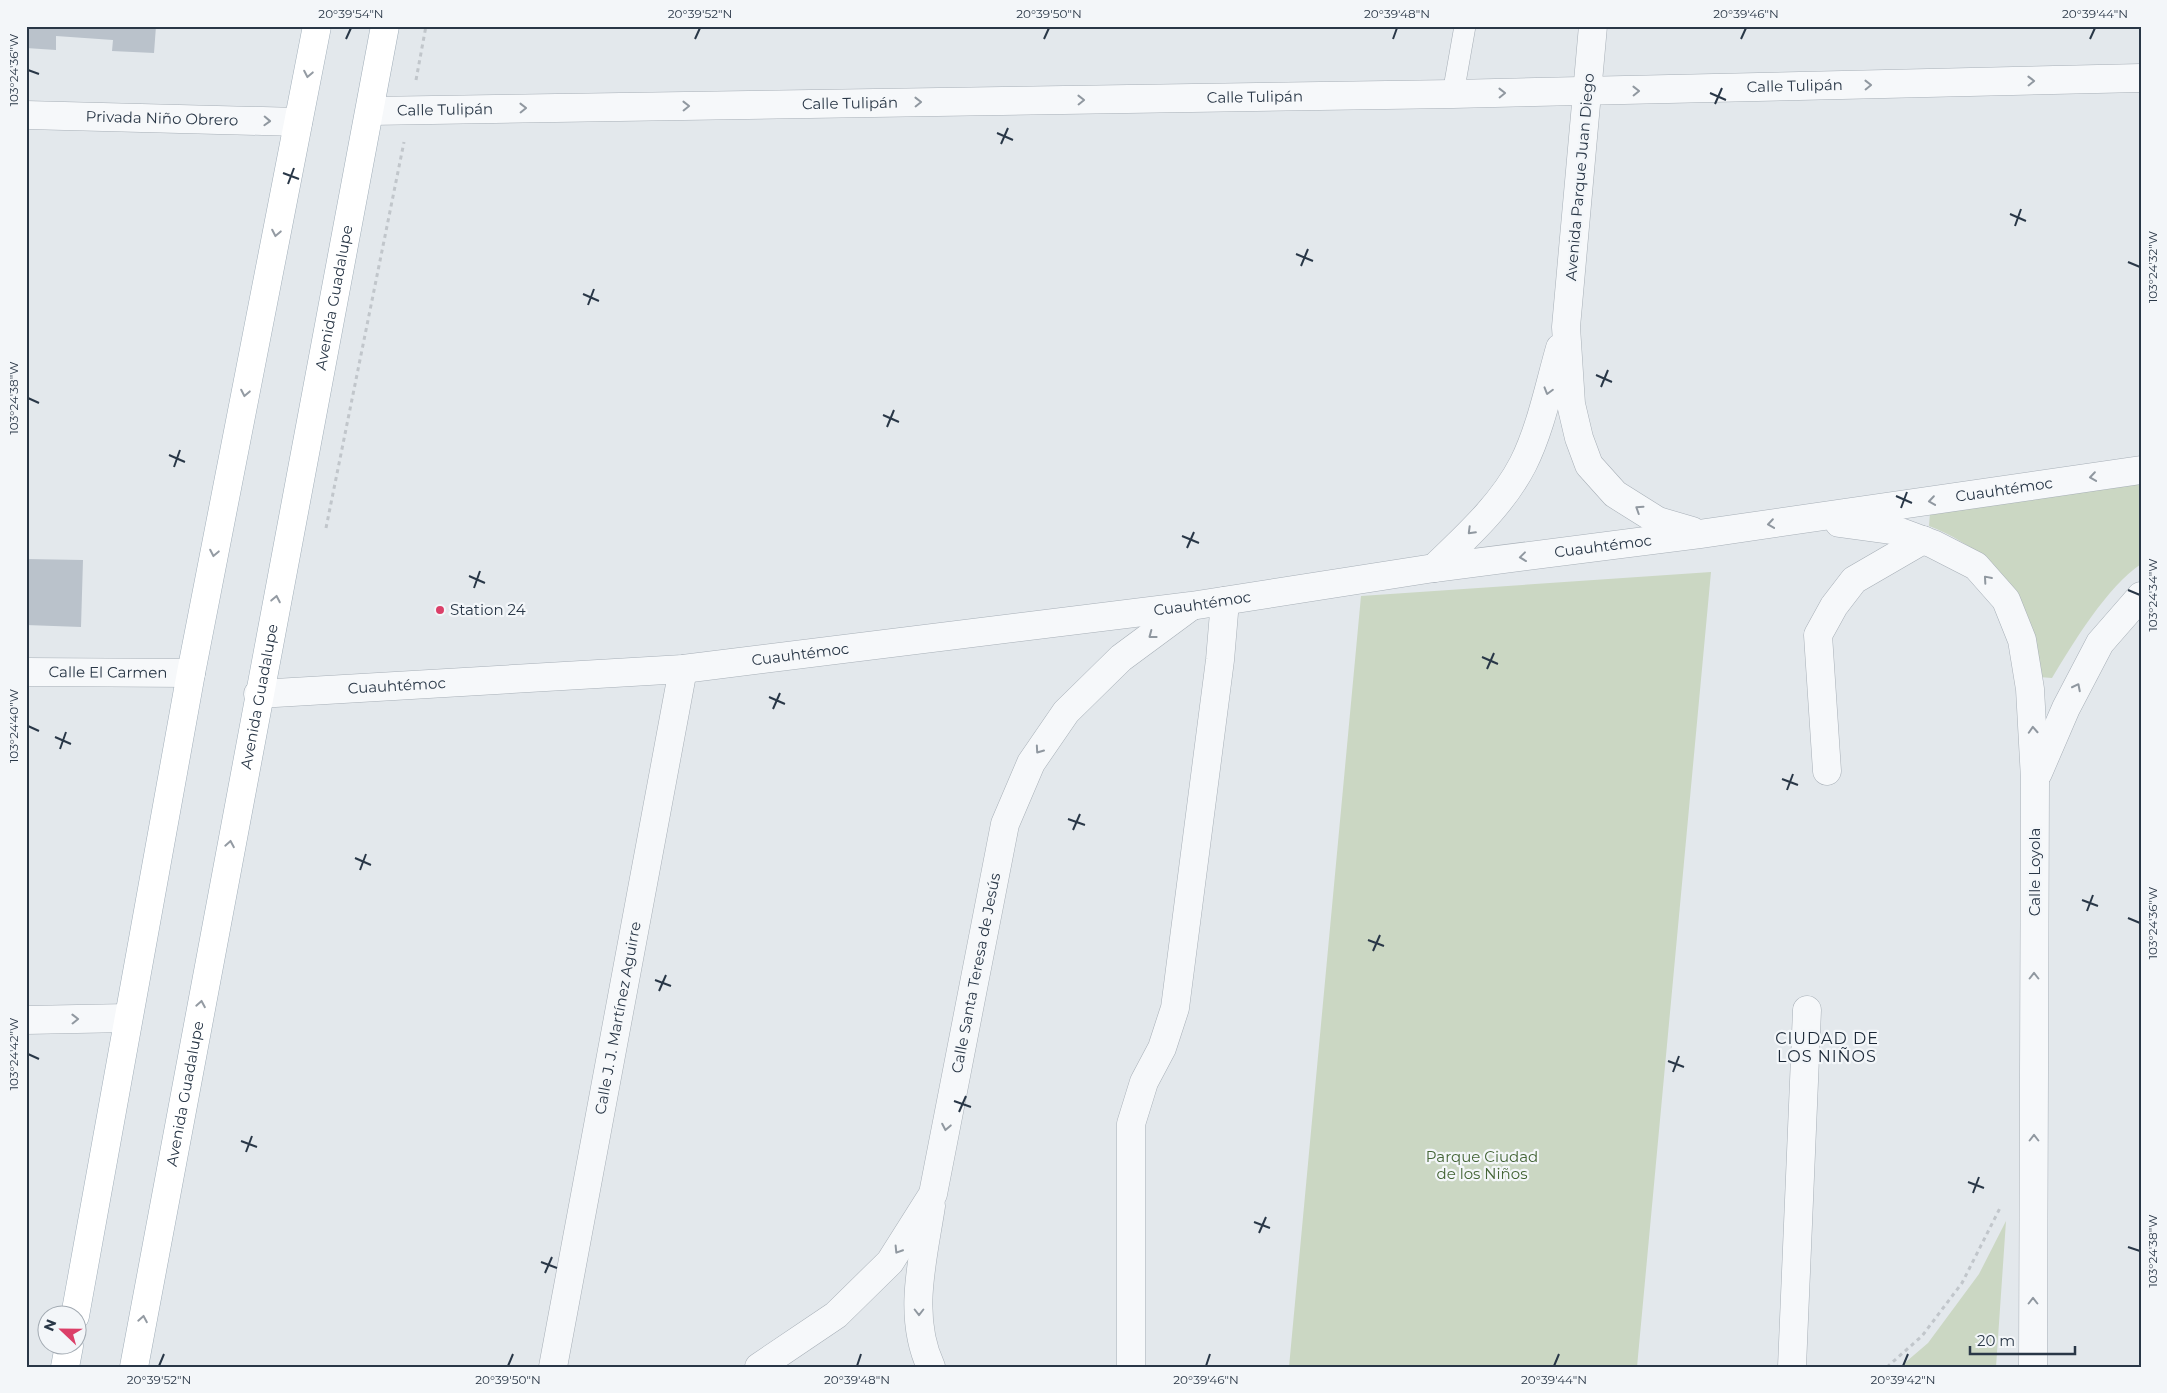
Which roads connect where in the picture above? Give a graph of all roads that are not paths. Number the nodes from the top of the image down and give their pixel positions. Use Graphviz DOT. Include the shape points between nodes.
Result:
graph roads {
  1 [pos="317,26"];
  2 [pos="385,26"];
  3 [pos="1465,26"];
  4 [pos="1594,26"];
  5 [pos="2141,78"];
  6 [pos="1587,92"];
  7 [pos="1453,94"];
  8 [pos="370,110"];
  9 [pos="26,115"];
  10 [pos="298,122"];
  11 [pos="1566,327"];
  12 [pos="2141,470"];
  13 [pos="1811,518"];
  14 [pos="1700,534"];
  15 [pos="1922,540"];
  16 [pos="1434,568"];
  17 [pos="2141,596"];
  18 [pos="1225,601"];
  19 [pos="1191,606"];
  20 [pos="682,669"];
  21 [pos="26,672"];
  22 [pos="191,673"];
  23 [pos="258,694"];
  24 [pos="1827,771"];
  25 [pos="2035,779"];
  26 [pos="1807,1010"];
  27 [pos="128,1018"];
  28 [pos="26,1020"];
  29 [pos="933,1194"];
  30 [pos="76,1306"];
  31 [pos="134,1367"];
  32 [pos="553,1367"];
  33 [pos="759,1367"];
  34 [pos="932,1367"];
  35 [pos="1131,1367"];
  36 [pos="1792,1367"];
  37 [pos="2033,1367"];
  1 -- 10 [label="main road, one-way"];
  2 -- 8 [label="main road, Avenida Guadalupe"];
  3 -- 7 [label="lane"];
  4 -- 6 [label="street, Avenida Parque Juan Diego"];
  6 -- 5 [label="street, Calle Tulipán, one-way"];
  7 -- 6 [label="street, Calle Tulipán, one-way"];
  6 -- 11 [label="street, Avenida Parque Juan Diego"];
  8 -- 7 [label="street, Calle Tulipán, one-way"];
  23 -- 8 [label="main road, Avenida Guadalupe, one-way"];
  9 -- 10 [label="street, Privada Niño Obrero, one-way"];
  10 -- 22 [label="main road, one-way"];
  14 -- 11 [label="street, Avenida Parque Juan Diego, one-way" via="1658,521 1615,494 1589,465 1571,404"];
  11 -- 16 [label="street, Avenida Parque Juan Diego, one-way" via="1540,421 1523,464 1480,522"];
  12 -- 13 [label="street, Cuauhtémoc, one-way"];
  13 -- 14 [label="street, Cuauhtémoc, one-way"];
  13 -- 15 [label="street, Calle Loyola" via="1898,531"];
  14 -- 16 [label="street, Cuauhtémoc, one-way"];
  15 -- 24 [label="street" via="1854,580 1818,635"];
  25 -- 15 [label="street, Calle Loyola, one-way" via="2030,689 2022,640 2006,600 1976,566"];
  16 -- 18 [label="street, Cuauhtémoc"];
  25 -- 17 [label="street, one-way" via="2066,708 2100,643"];
  18 -- 19 [label="street, Cuauhtémoc"];
  18 -- 35 [label="street" via="1175,1008 1162,1048 1144,1082 1131,1124"];
  19 -- 20 [label="street, Cuauhtémoc"];
  19 -- 29 [label="street, Calle Santa Teresa de Jesús, one-way" via="1121,658 1073,705 1031,763 1005,824"];
  20 -- 23 [label="street, Cuauhtémoc"];
  20 -- 32 [label="street, Calle J. J. Martínez Aguirre"];
  21 -- 22 [label="street, Calle El Carmen"];
  22 -- 27 [label="main road"];
  31 -- 23 [label="main road, Avenida Guadalupe, one-way"];
  37 -- 25 [label="street, Calle Loyola, one-way"];
  26 -- 36 [label="street"];
  28 -- 27 [label="street, one-way"];
  27 -- 30 [label="main road"];
  29 -- 33 [label="street, Calle Santa Teresa de Jesús, one-way" via="890,1262 836,1315"];
  29 -- 34 [label="street, one-way" via="919,1283 918,1328"];
}
